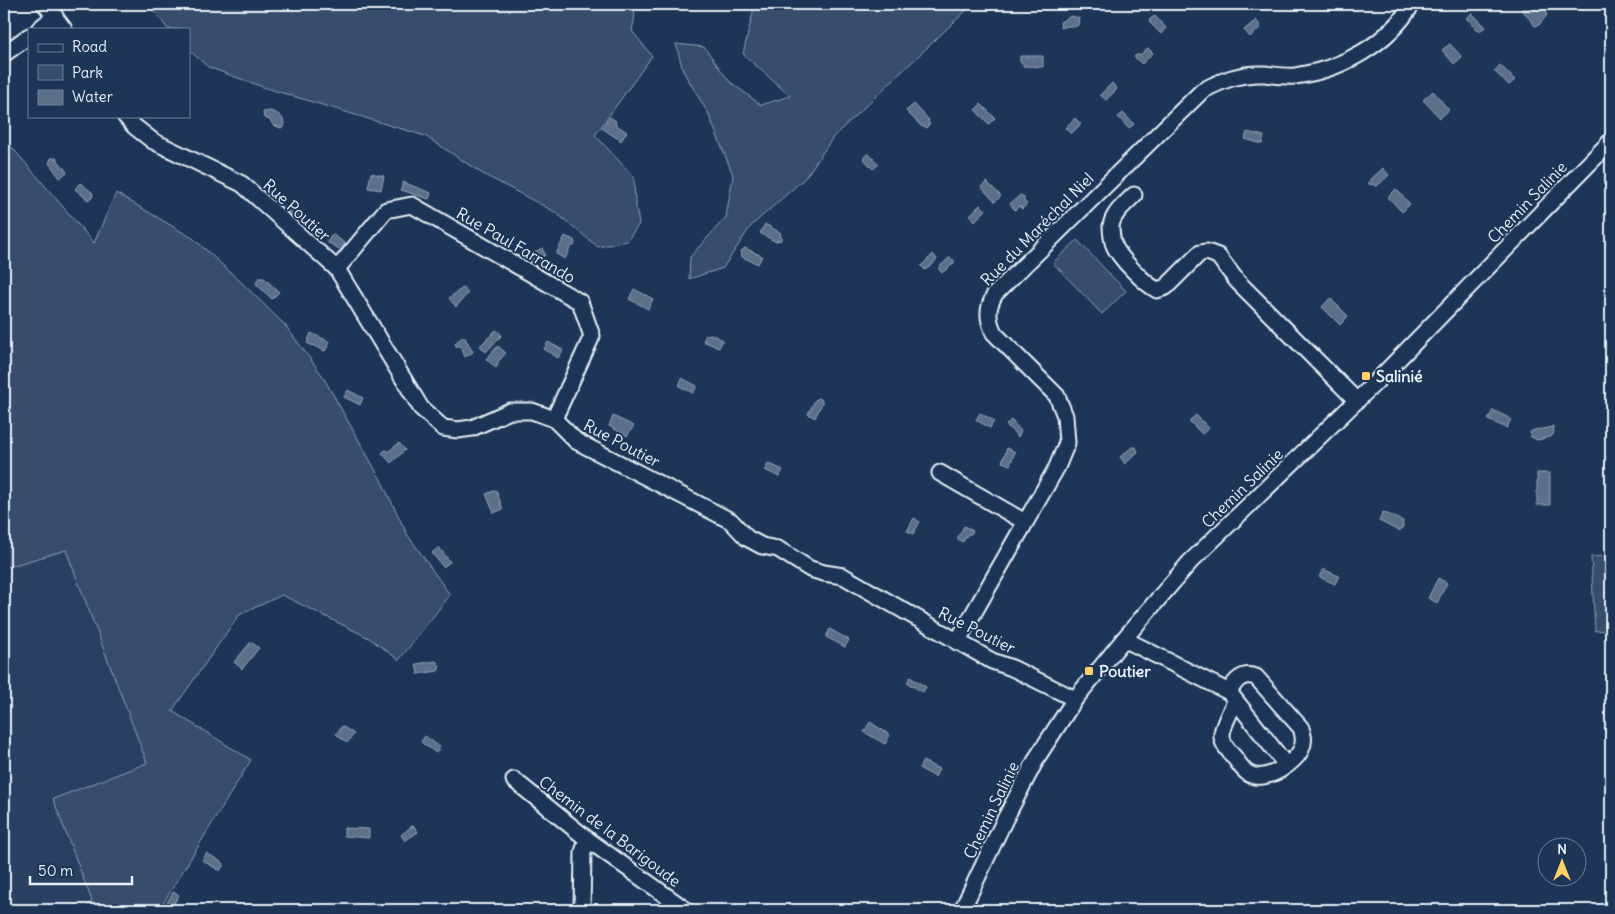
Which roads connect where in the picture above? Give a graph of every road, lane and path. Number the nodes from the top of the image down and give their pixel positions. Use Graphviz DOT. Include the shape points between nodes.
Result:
graph roads {
  1 [pos="45,4"];
  2 [pos="1412,4"];
  3 [pos="60,22"];
  4 [pos="42,28"];
  5 [pos="28,37"];
  6 [pos="4,54"];
  7 [pos="127,118"];
  8 [pos="1611,140"];
  9 [pos="1134,195"];
  10 [pos="337,269"];
  11 [pos="1357,401"];
  12 [pos="554,419"];
  13 [pos="940,473"];
  14 [pos="1025,522"];
  15 [pos="1124,639"];
  16 [pos="957,642"];
  17 [pos="1232,697"];
  18 [pos="1075,699"];
  19 [pos="1286,765"];
  20 [pos="514,780"];
  21 [pos="587,839"];
  22 [pos="582,910"];
  23 [pos="686,910"];
  24 [pos="962,910"];
  1 -- 3 [label="street"];
  2 -- 14 [label="street, Rue du Maréchal Niel" via="1390,30 1365,51 1343,63 1293,76 1248,74 1218,82 1202,91 995,294 988,314 994,333 1057,396 1065,416 1067,442 1057,467"];
  3 -- 4 [label="street"];
  5 -- 6 [label="street"];
  7 -- 10 [label="street, Rue Poutier" via="153,141 242,184"];
  8 -- 11 [label="street, Chemin Salinie"];
  9 -- 11 [label="street" via="1117,212 1111,226 1114,246 1149,286 1157,290 1166,287 1200,253 1218,256 1237,281"];
  10 -- 12 [label="street, Rue Poutier" via="421,408 443,428 472,428 510,411 532,411"];
  10 -- 12 [label="street, Rue Paul Farrando" via="386,210 412,206 580,302 592,336"];
  11 -- 15 [label="street, Chemin Salinie" via="1190,562"];
  12 -- 16 [label="street, Rue Poutier" via="576,441 725,517 762,546 778,549 810,568 843,576"];
  13 -- 14 [label="street"];
  14 -- 16 [label="street, Rue du Maréchal Niel"];
  15 -- 17 [label="street"];
  15 -- 18 [label="street, Chemin Salinie"];
  16 -- 18 [label="street, Rue Poutier"];
  17 -- 19 [label="street"];
  17 -- 19 [label="street" via="1222,733 1226,747 1248,773 1255,776 1269,776"];
  17 -- 19 [label="street" via="1234,682 1242,676 1256,677 1301,728 1304,736 1300,752"];
  18 -- 24 [label="street, Chemin Salinie" via="1038,756"];
  20 -- 21 [label="street, Chemin de la Barigoude"];
  21 -- 22 [label="street" via="583,852"];
  21 -- 23 [label="street, Chemin de la Barigoude"];
}
